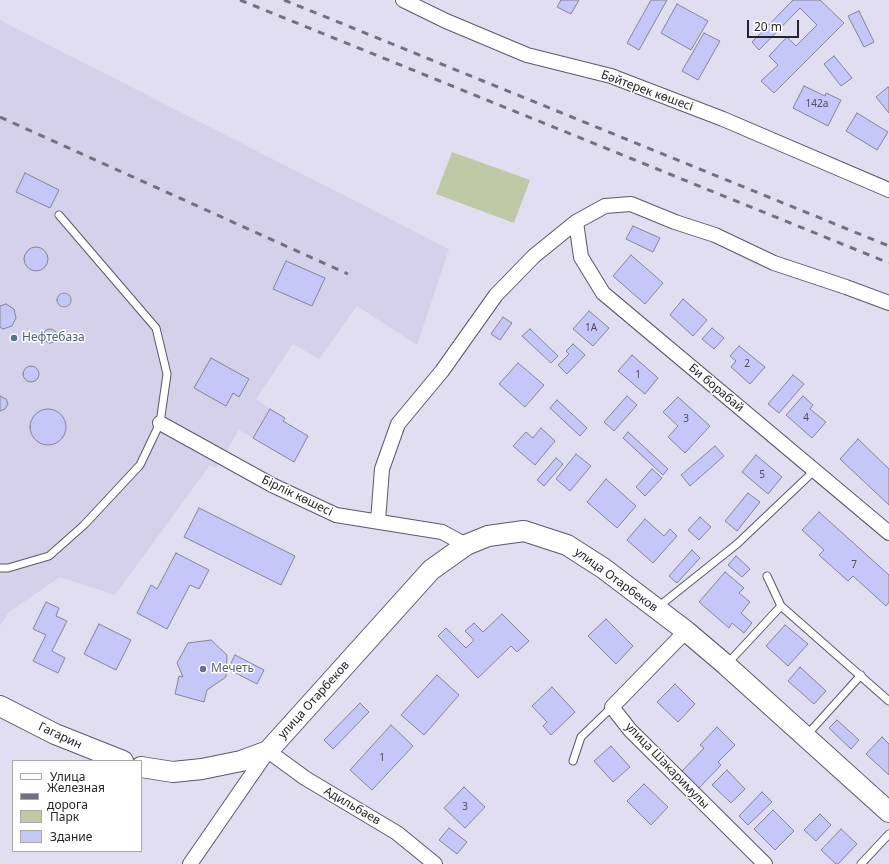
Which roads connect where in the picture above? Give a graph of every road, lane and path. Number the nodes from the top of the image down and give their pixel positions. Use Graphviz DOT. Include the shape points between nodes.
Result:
graph roads {
  1 [pos="403,0"];
  2 [pos="889,190"];
  3 [pos="59,215"];
  4 [pos="576,222"];
  5 [pos="889,303"];
  6 [pos="160,423"];
  7 [pos="814,471"];
  8 [pos="378,521"];
  9 [pos="889,533"];
  10 [pos="466,545"];
  11 [pos="0,568"];
  12 [pos="767,576"];
  13 [pos="782,606"];
  14 [pos="656,608"];
  15 [pos="686,631"];
  16 [pos="726,665"];
  17 [pos="860,675"];
  18 [pos="889,701"];
  19 [pos="0,706"];
  20 [pos="612,707"];
  21 [pos="805,736"];
  22 [pos="268,751"];
  23 [pos="120,760"];
  24 [pos="573,761"];
  25 [pos="142,767"];
  26 [pos="889,812"];
  27 [pos="889,834"];
  28 [pos="190,864"];
  29 [pos="435,864"];
  30 [pos="765,864"];
  31 [pos="861,864"];
  1 -- 2 [label="street, Бәйтерек көшесі" via="527,55 611,76 723,119"];
  3 -- 6 [label="lane" via="156,328 167,374"];
  4 -- 5 [label="street" via="605,206 631,204 715,235 774,263"];
  4 -- 7 [label="street, Би борабай" via="581,257 603,293"];
  4 -- 8 [label="street" via="534,256 496,295 442,371 398,424 382,469"];
  6 -- 8 [label="street, Бірлік көшесі" via="272,485 336,515"];
  6 -- 11 [label="lane" via="140,465 84,525 49,556"];
  7 -- 9 [label="street, Би борабай"];
  7 -- 14 [label="lane" via="737,544"];
  8 -- 10 [label="street, Бірлік көшесі" via="442,532"];
  10 -- 14 [label="main road, улица Отарбеков" via="488,536 524,531 567,545 603,568"];
  10 -- 22 [label="main road, улица Отарбеков" via="431,570"];
  12 -- 13 [label="lane"];
  13 -- 16 [label="lane"];
  13 -- 17 [label="lane"];
  14 -- 15 [label="main road, улица Отарбеков"];
  15 -- 16 [label="main road, улица Отарбеков"];
  15 -- 20 [label="street"];
  16 -- 21 [label="main road, улица Отарбеков"];
  17 -- 18 [label="lane"];
  17 -- 21 [label="lane"];
  19 -- 23 [label="main road, Гагарин" via="55,734"];
  20 -- 24 [label="lane" via="581,736"];
  20 -- 30 [label="street, улица Шакаримулы" via="630,730"];
  21 -- 26 [label="main road, улица Отарбеков"];
  22 -- 25 [label="main road, улица Отарбеков" via="241,761 202,769 173,772"];
  22 -- 28 [label="street"];
  22 -- 29 [label="street, Адильбаев" via="304,778 397,833"];
  27 -- 31 [label="lane"];
}
